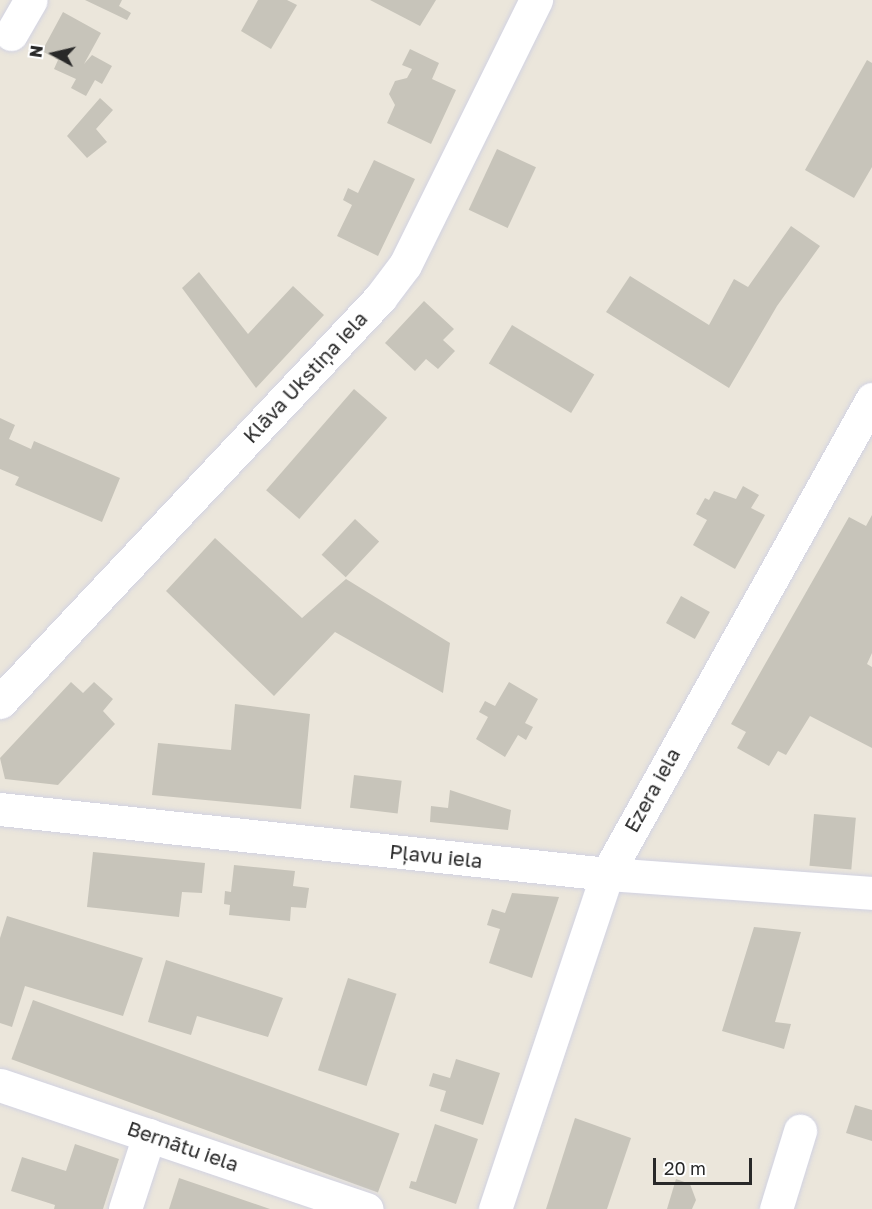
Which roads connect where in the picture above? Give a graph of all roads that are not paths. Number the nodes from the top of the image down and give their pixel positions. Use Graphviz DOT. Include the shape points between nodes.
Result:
graph roads {
  1 [pos="31,0"];
  2 [pos="536,0"];
  3 [pos="12,34"];
  4 [pos="872,399"];
  5 [pos="0,702"];
  6 [pos="0,809"];
  7 [pos="607,874"];
  8 [pos="872,893"];
  9 [pos="0,1084"];
  10 [pos="800,1131"];
  11 [pos="149,1135"];
  12 [pos="125,1209"];
  13 [pos="367,1209"];
  14 [pos="495,1209"];
  15 [pos="776,1209"];
  1 -- 3 [label="street"];
  2 -- 5 [label="street, Klāva Ukstiņa iela" via="405,265 380,298"];
  4 -- 7 [label="street, Ezera iela"];
  6 -- 7 [label="street, Pļavu iela"];
  7 -- 8 [label="street, Pļavu iela"];
  7 -- 14 [label="street, Ezera iela"];
  9 -- 11 [label="street, Bernātu iela"];
  10 -- 15 [label="street"];
  11 -- 12 [label="street"];
  11 -- 13 [label="street, Bernātu iela"];
}
